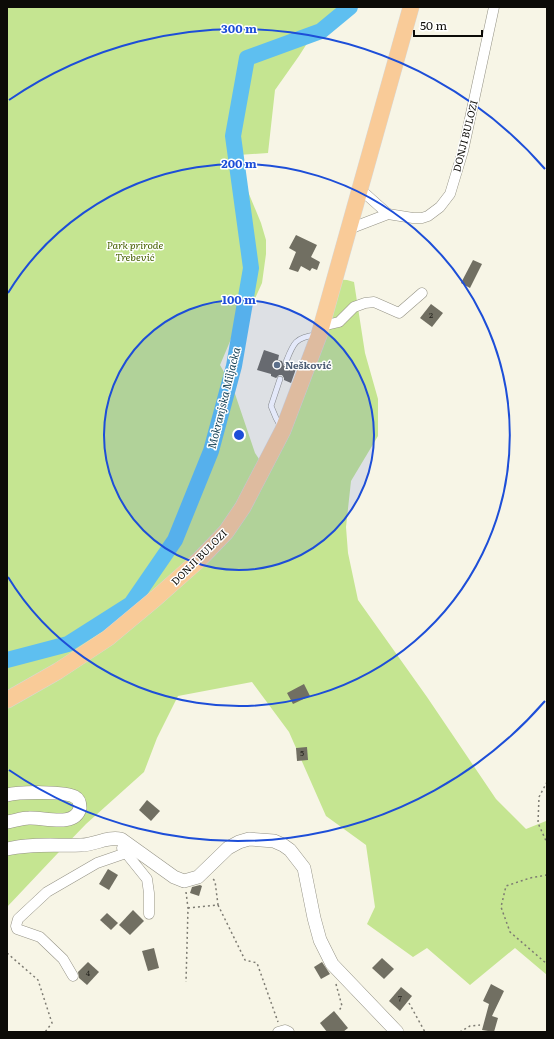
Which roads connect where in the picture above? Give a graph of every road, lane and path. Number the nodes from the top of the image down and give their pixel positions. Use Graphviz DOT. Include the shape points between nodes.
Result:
graph roads {
  1 [pos="412,7"];
  2 [pos="494,7"];
  3 [pos="360,189"];
  4 [pos="388,214"];
  5 [pos="349,229"];
  6 [pos="422,293"];
  7 [pos="320,331"];
  8 [pos="286,362"];
  9 [pos="280,379"];
  10 [pos="283,430"];
  11 [pos="7,700"];
  12 [pos="547,782"];
  13 [pos="7,795"];
  14 [pos="7,822"];
  15 [pos="113,837"];
  16 [pos="547,843"];
  17 [pos="7,849"];
  18 [pos="126,853"];
  19 [pos="204,872"];
  20 [pos="547,875"];
  21 [pos="184,881"];
  22 [pos="218,905"];
  23 [pos="188,908"];
  24 [pos="149,914"];
  25 [pos="7,953"];
  26 [pos="547,964"];
  27 [pos="73,976"];
  28 [pos="186,982"];
  29 [pos="409,1004"];
  30 [pos="480,1025"];
  31 [pos="283,1031"];
  32 [pos="45,1032"];
  33 [pos="397,1032"];
  34 [pos="425,1032"];
  35 [pos="460,1032"];
  1 -- 3 [label="main road, DONJI BULOZI"];
  2 -- 4 [label="street, DONJI BULOZI" via="463,151 450,194 440,207 422,218"];
  3 -- 4 [label="street"];
  3 -- 5 [label="main road, DONJI BULOZI"];
  4 -- 5 [label="street"];
  5 -- 7 [label="main road, DONJI BULOZI"];
  6 -- 7 [label="street" via="399,313 374,302 365,303 354,307 339,322"];
  7 -- 8 [label="lane" via="298,340 292,346"];
  7 -- 10 [label="main road, DONJI BULOZI"];
  9 -- 10 [label="lane" via="271,406"];
  10 -- 11 [label="main road, DONJI BULOZI" via="243,507 226,532 200,559 108,638"];
  12 -- 16 [label="path" via="539,797 538,823"];
  13 -- 14 [label="street" via="34,792 66,794 75,796 80,808 76,816 68,820 28,818"];
  15 -- 17 [label="street" via="83,845"];
  15 -- 18 [label="street"];
  15 -- 21 [label="street" via="121,839 174,877"];
  18 -- 24 [label="street" via="147,879"];
  18 -- 27 [label="street" via="97,863 47,892 18,919 17,929 40,937 63,959"];
  19 -- 21 [label="street" via="198,877"];
  19 -- 22 [label="path" via="215,881"];
  19 -- 33 [label="street" via="228,848 249,839 274,841 290,850 304,868 320,940 332,964"];
  20 -- 26 [label="path" via="506,886 501,907 510,932"];
  21 -- 23 [label="path"];
  22 -- 23 [label="path"];
  22 -- 31 [label="path" via="244,960 257,963"];
  23 -- 28 [label="path"];
  25 -- 32 [label="path" via="38,980 52,1023"];
  29 -- 34 [label="path"];
  30 -- 35 [label="path" via="470,1026"];
}
